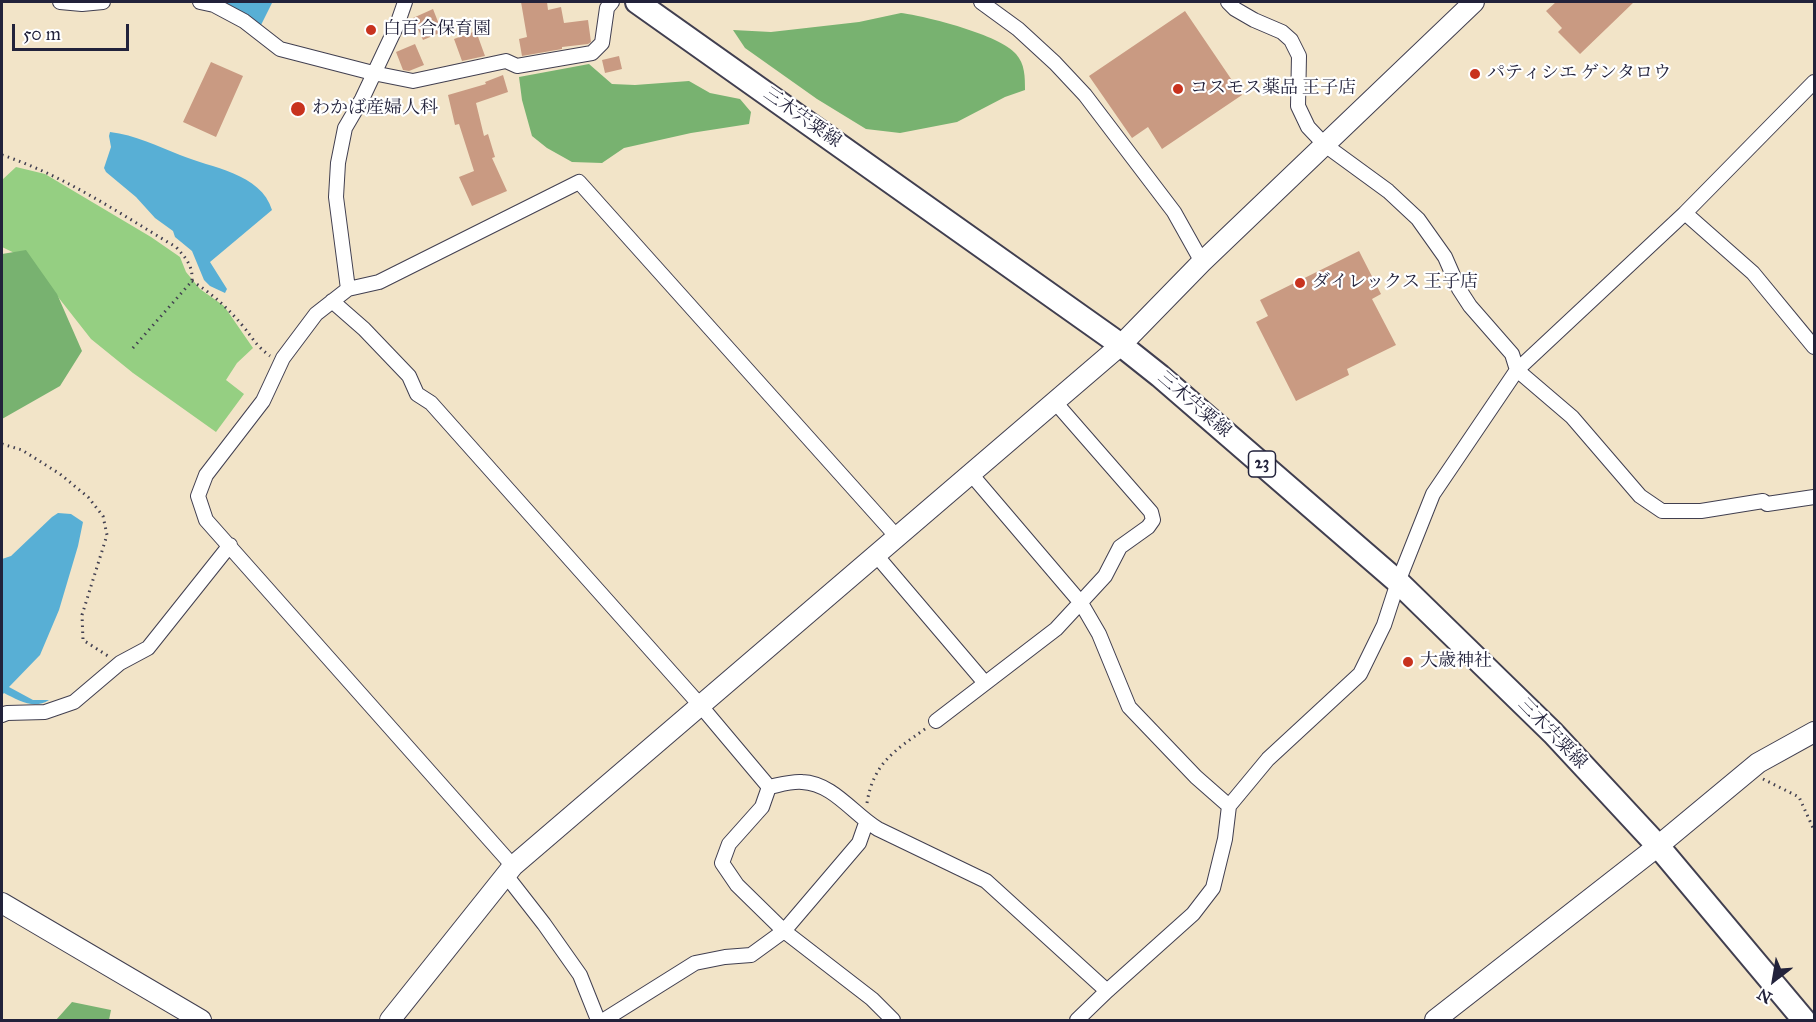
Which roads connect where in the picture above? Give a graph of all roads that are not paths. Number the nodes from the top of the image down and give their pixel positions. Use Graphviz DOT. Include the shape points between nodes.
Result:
graph roads {
  1 [pos="60,2"];
  2 [pos="103,2"];
  3 [pos="200,2"];
  4 [pos="405,2"];
  5 [pos="612,2"];
  6 [pos="637,2"];
  7 [pos="981,2"];
  8 [pos="1228,2"];
  9 [pos="1474,2"];
  10 [pos="373,73"];
  11 [pos="1815,82"];
  12 [pos="1324,145"];
  13 [pos="1685,213"];
  14 [pos="1202,262"];
  15 [pos="348,289"];
  16 [pos="332,301"];
  17 [pos="1121,345"];
  18 [pos="1815,347"];
  19 [pos="1517,370"];
  20 [pos="1055,402"];
  21 [pos="970,474"];
  22 [pos="1815,497"];
  23 [pos="897,537"];
  24 [pos="230,545"];
  25 [pos="876,555"];
  26 [pos="1398,582"];
  27 [pos="1082,603"];
  28 [pos="984,683"];
  29 [pos="700,705"];
  30 [pos="2,715"];
  31 [pos="936,721"];
  32 [pos="1815,732"];
  33 [pos="769,787"];
  34 [pos="1228,806"];
  35 [pos="866,823"];
  36 [pos="1658,846"];
  37 [pos="509,870"];
  38 [pos="2,903"];
  39 [pos="784,931"];
  40 [pos="1107,991"];
  41 [pos="201,1020"];
  42 [pos="390,1020"];
  43 [pos="598,1020"];
  44 [pos="604,1020"];
  45 [pos="893,1020"];
  46 [pos="1077,1020"];
  47 [pos="1435,1020"];
  48 [pos="1804,1020"];
  1 -- 2 [label="street"];
  3 -- 10 [label="street" via="244,21 280,49"];
  4 -- 10 [label="street"];
  5 -- 10 [label="street" via="607,8 602,43 592,53 517,66 506,62 413,81"];
  6 -- 17 [label="main road, 三木宍粟線 / 23"];
  7 -- 14 [label="street" via="1018,29 1085,95 1174,212"];
  8 -- 12 [label="street" via="1291,40 1299,56 1298,106 1308,127"];
  9 -- 12 [label="street"];
  10 -- 15 [label="street" via="345,128 338,163 336,197"];
  11 -- 13 [label="street"];
  12 -- 14 [label="street"];
  12 -- 19 [label="street" via="1388,191 1418,219 1445,257 1470,306 1512,354"];
  13 -- 18 [label="street" via="1753,273"];
  13 -- 19 [label="street"];
  14 -- 17 [label="street"];
  15 -- 16 [label="street"];
  15 -- 23 [label="street" via="379,282 579,182"];
  16 -- 24 [label="street" via="316,314 281,363 262,401 206,475 198,496 206,520"];
  16 -- 29 [label="street" via="409,376 417,394 431,403"];
  17 -- 20 [label="street"];
  17 -- 26 [label="main road, 三木宍粟線 / 23"];
  19 -- 22 [label="street" via="1572,417 1640,496 1662,511 1701,511"];
  19 -- 26 [label="street" via="1434,494"];
  20 -- 21 [label="street"];
  20 -- 27 [label="street" via="1151,512 1153,520 1120,547 1105,576"];
  21 -- 23 [label="street"];
  21 -- 27 [label="street"];
  23 -- 25 [label="street"];
  24 -- 30 [label="street" via="148,648 120,663 74,702 45,712"];
  24 -- 37 [label="street"];
  25 -- 28 [label="street"];
  25 -- 29 [label="street"];
  26 -- 34 [label="street" via="1384,625 1360,674 1268,759"];
  26 -- 36 [label="main road, 三木宍粟線 / 23" via="1553,733"];
  27 -- 28 [label="street" via="1056,629"];
  27 -- 34 [label="street" via="1129,707"];
  28 -- 31 [label="street"];
  29 -- 33 [label="street"];
  29 -- 37 [label="street"];
  32 -- 36 [label="street" via="1758,763"];
  33 -- 35 [label="street" via="802,782 822,787"];
  33 -- 39 [label="street" via="762,807 729,844 722,863 737,885"];
  34 -- 40 [label="street" via="1213,888 1193,914"];
  35 -- 39 [label="street" via="854,850"];
  35 -- 40 [label="street" via="986,880"];
  36 -- 47 [label="street"];
  36 -- 48 [label="main road, 三木宍粟線 / 23"];
  37 -- 42 [label="street"];
  37 -- 43 [label="street" via="580,975"];
  38 -- 41 [label="street"];
  39 -- 44 [label="street" via="751,955 695,963"];
  39 -- 45 [label="street"];
  40 -- 46 [label="street"];
}
